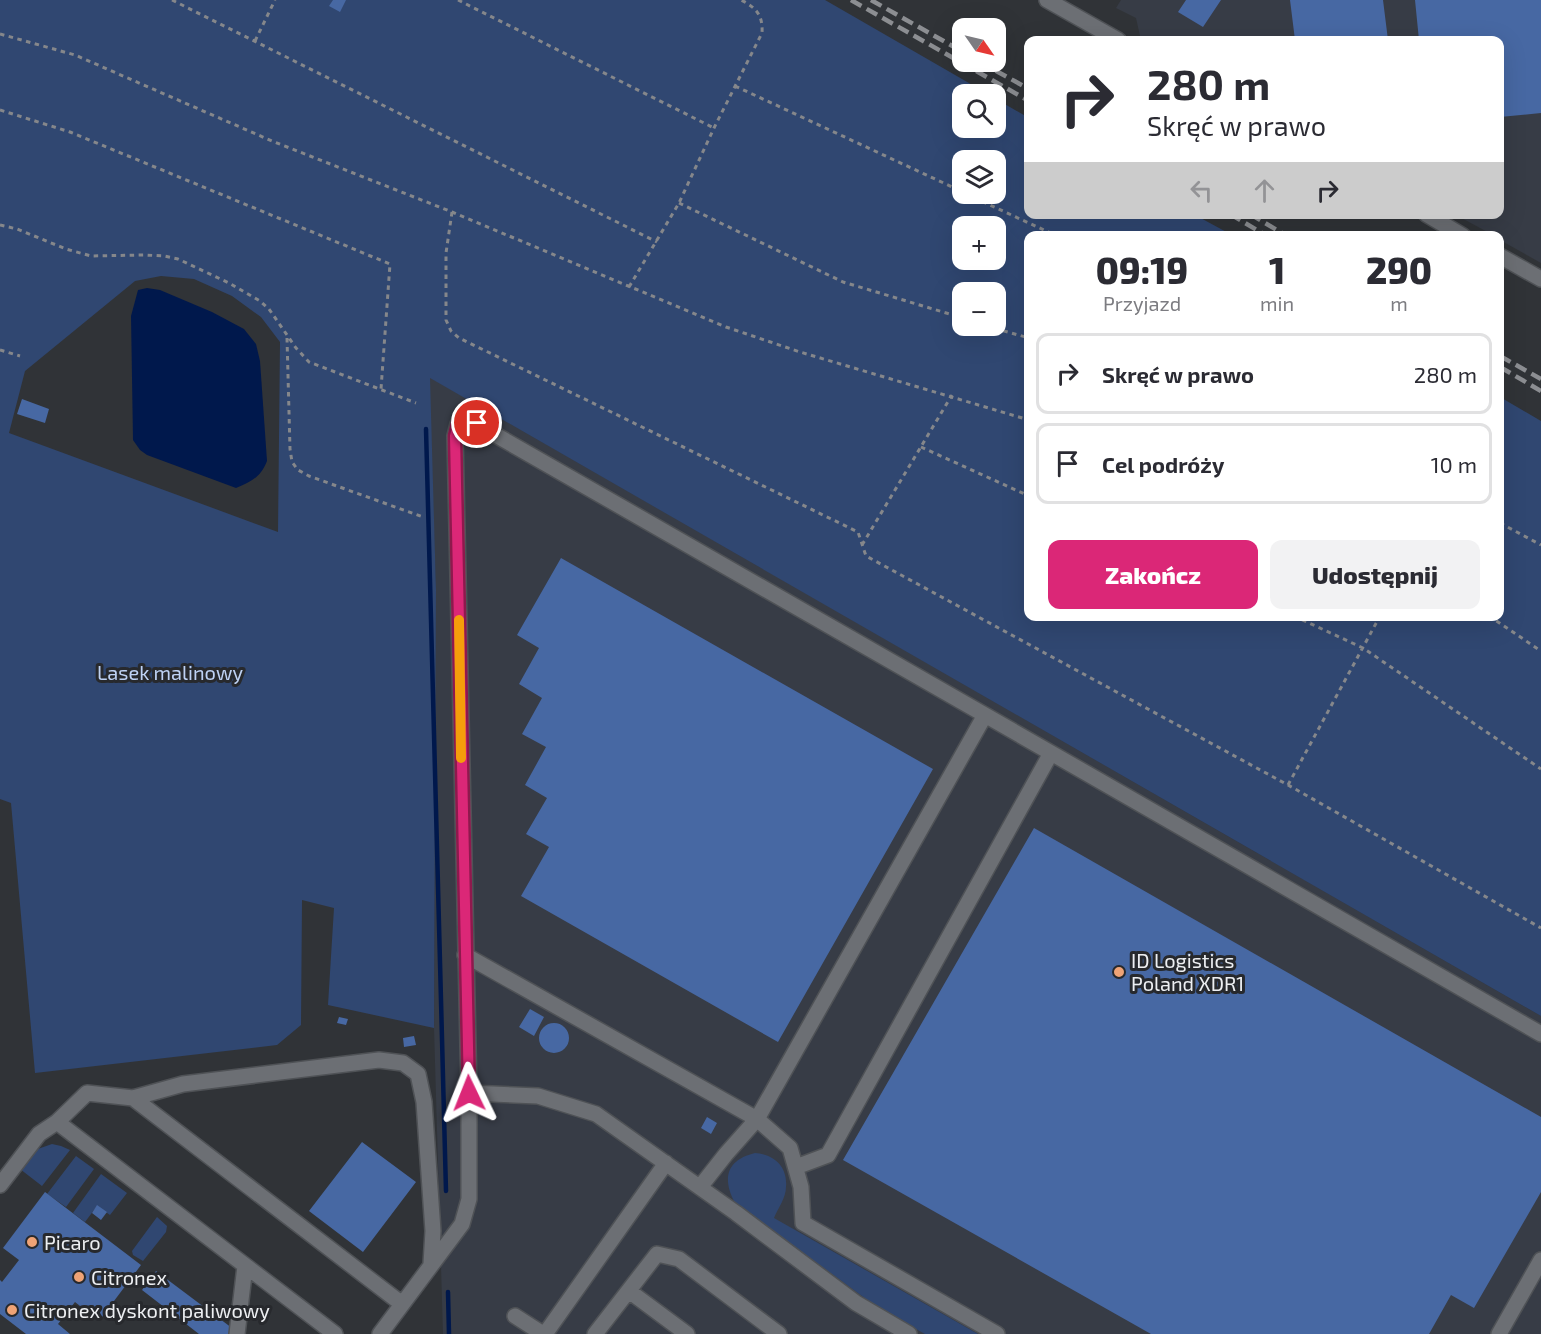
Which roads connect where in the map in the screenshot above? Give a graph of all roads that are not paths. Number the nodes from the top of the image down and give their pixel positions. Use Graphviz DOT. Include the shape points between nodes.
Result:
graph roads {
  1 [pos="1047,0"];
  2 [pos="1111,36"];
  3 [pos="1434,219"];
  4 [pos="1455,231"];
  5 [pos="1504,258"];
  6 [pos="1541,279"];
  7 [pos="986,715"];
  8 [pos="1052,753"];
  9 [pos="465,955"];
  10 [pos="1541,1034"];
  11 [pos="469,1093"];
  12 [pos="134,1098"];
  13 [pos="757,1119"];
  14 [pos="57,1122"];
  15 [pos="666,1163"];
  16 [pos="796,1167"];
  17 [pos="0,1185"];
  18 [pos="700,1187"];
  19 [pos="1541,1260"];
  20 [pos="431,1264"];
  21 [pos="245,1266"];
  22 [pos="628,1291"];
  23 [pos="402,1304"];
  24 [pos="515,1316"];
  25 [pos="237,1334"];
  26 [pos="335,1334"];
  27 [pos="380,1334"];
  28 [pos="544,1334"];
  29 [pos="595,1334"];
  30 [pos="687,1334"];
  31 [pos="778,1334"];
  32 [pos="909,1334"];
  33 [pos="997,1334"];
  34 [pos="1499,1334"];
  1 -- 2 [label="street"];
  3 -- 4 [label="street"];
  5 -- 6 [label="street"];
  7 -- 8 [label="street"];
  7 -- 9 [label="street" via="466,418 458,424 455,436"];
  7 -- 13 [label="street"];
  8 -- 10 [label="street"];
  8 -- 16 [label="street" via="828,1155"];
  9 -- 11 [label="street"];
  9 -- 13 [label="street"];
  11 -- 15 [label="street" via="538,1096 596,1114"];
  11 -- 20 [label="street" via="469,1199 462,1224"];
  12 -- 14 [label="street" via="87,1093"];
  12 -- 20 [label="street" via="183,1084 379,1060 403,1063 418,1074 424,1102 433,1231"];
  12 -- 23 [label="street"];
  13 -- 16 [label="street" via="790,1148"];
  13 -- 18 [label="street"];
  14 -- 17 [label="street" via="39,1134"];
  14 -- 21 [label="street"];
  15 -- 18 [label="street"];
  15 -- 28 [label="street"];
  16 -- 33 [label="street" via="803,1223"];
  18 -- 32 [label="street" via="856,1303"];
  19 -- 34 [label="street"];
  20 -- 23 [label="street"];
  21 -- 25 [label="street"];
  21 -- 26 [label="street"];
  22 -- 29 [label="street"];
  22 -- 30 [label="street"];
  22 -- 31 [label="street" via="657,1254 679,1260"];
  23 -- 27 [label="street"];
  24 -- 28 [label="street"];
}
